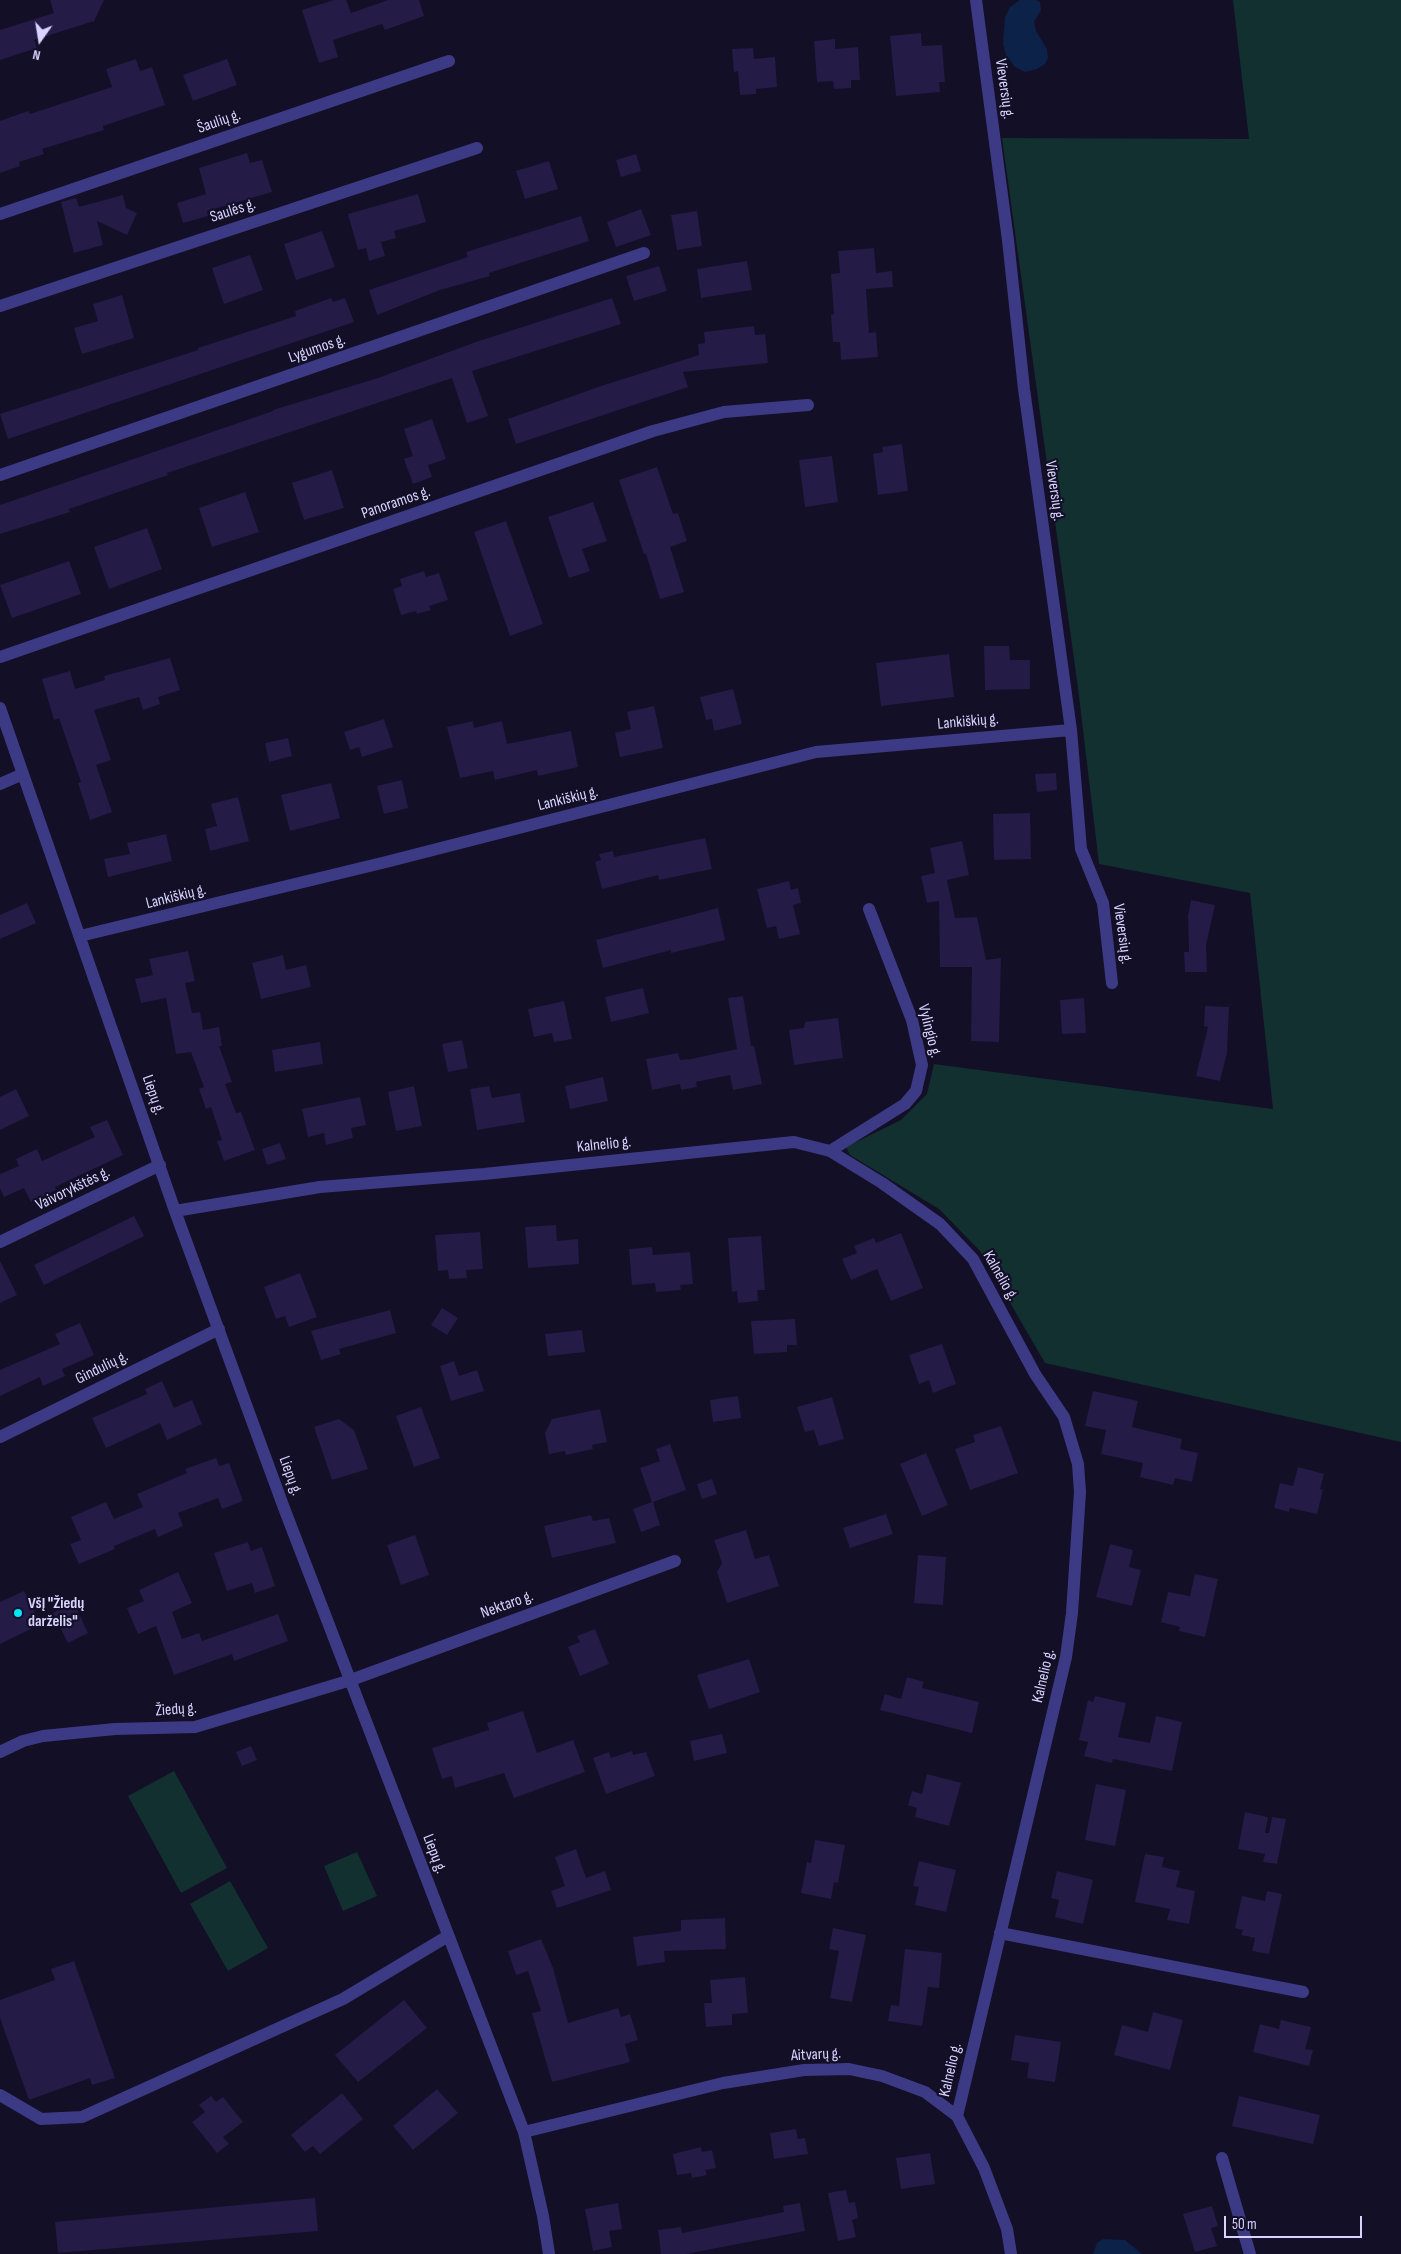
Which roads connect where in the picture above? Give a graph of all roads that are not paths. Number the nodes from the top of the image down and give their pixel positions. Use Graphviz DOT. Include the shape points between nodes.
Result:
graph roads {
  1 [pos="976,0"];
  2 [pos="449,61"];
  3 [pos="477,148"];
  4 [pos="0,214"];
  5 [pos="644,253"];
  6 [pos="0,306"];
  7 [pos="808,405"];
  8 [pos="0,475"];
  9 [pos="0,657"];
  10 [pos="0,708"];
  11 [pos="1071,730"];
  12 [pos="23,774"];
  13 [pos="0,784"];
  14 [pos="869,910"];
  15 [pos="80,936"];
  16 [pos="1112,983"];
  17 [pos="830,1151"];
  18 [pos="160,1165"];
  19 [pos="175,1211"];
  20 [pos="0,1242"];
  21 [pos="219,1328"];
  22 [pos="0,1437"];
  23 [pos="675,1561"];
  24 [pos="351,1680"];
  25 [pos="0,1752"];
  26 [pos="1000,1933"];
  27 [pos="448,1936"];
  28 [pos="1303,1992"];
  29 [pos="0,2095"];
  30 [pos="957,2116"];
  31 [pos="524,2132"];
  32 [pos="1222,2158"];
  33 [pos="549,2254"];
  34 [pos="1011,2254"];
  35 [pos="1250,2254"];
  1 -- 11 [label="street, Vieversių g." via="1024,389"];
  2 -- 4 [label="street, Šaulių g."];
  3 -- 6 [label="street, Saulės g."];
  5 -- 8 [label="street, Lygumos g."];
  7 -- 9 [label="street, Panoramos g." via="724,412 653,431"];
  10 -- 12 [label="street, Liepų g."];
  11 -- 15 [label="street, Lankiškių g." via="816,752"];
  11 -- 16 [label="street, Vieversių g." via="1081,849 1103,902"];
  12 -- 13 [label="street"];
  12 -- 15 [label="street, Liepų g."];
  14 -- 17 [label="street, Vylingio g." via="912,1020 922,1065 916,1091 905,1104"];
  15 -- 18 [label="street, Liepų g."];
  17 -- 19 [label="street, Kalnelio g." via="794,1142 781,1143 484,1174 320,1187"];
  17 -- 26 [label="street, Kalnelio g." via="940,1224 973,1259 1035,1374 1064,1417 1078,1464 1080,1492 1066,1657"];
  18 -- 19 [label="street, Liepų g."];
  18 -- 20 [label="street, Vaivorykštės g."];
  19 -- 21 [label="street, Liepų g."];
  21 -- 22 [label="street, Gindulių g."];
  21 -- 24 [label="street, Liepų g."];
  23 -- 24 [label="street, Nektaro g."];
  24 -- 25 [label="street, Žiedų g." via="195,1727 115,1729 43,1736"];
  24 -- 27 [label="street, Liepų g."];
  26 -- 28 [label="street"];
  26 -- 30 [label="street, Kalnelio g."];
  27 -- 29 [label="street" via="343,1999 82,2117 41,2119"];
  27 -- 31 [label="street, Liepų g."];
  30 -- 31 [label="street, Aitvarų g." via="925,2092 882,2076 849,2070 804,2070 723,2083"];
  30 -- 34 [label="street, Aitvarų g." via="984,2168 1007,2229"];
  31 -- 33 [label="street, Liepų g."];
  32 -- 35 [label="street"];
}
